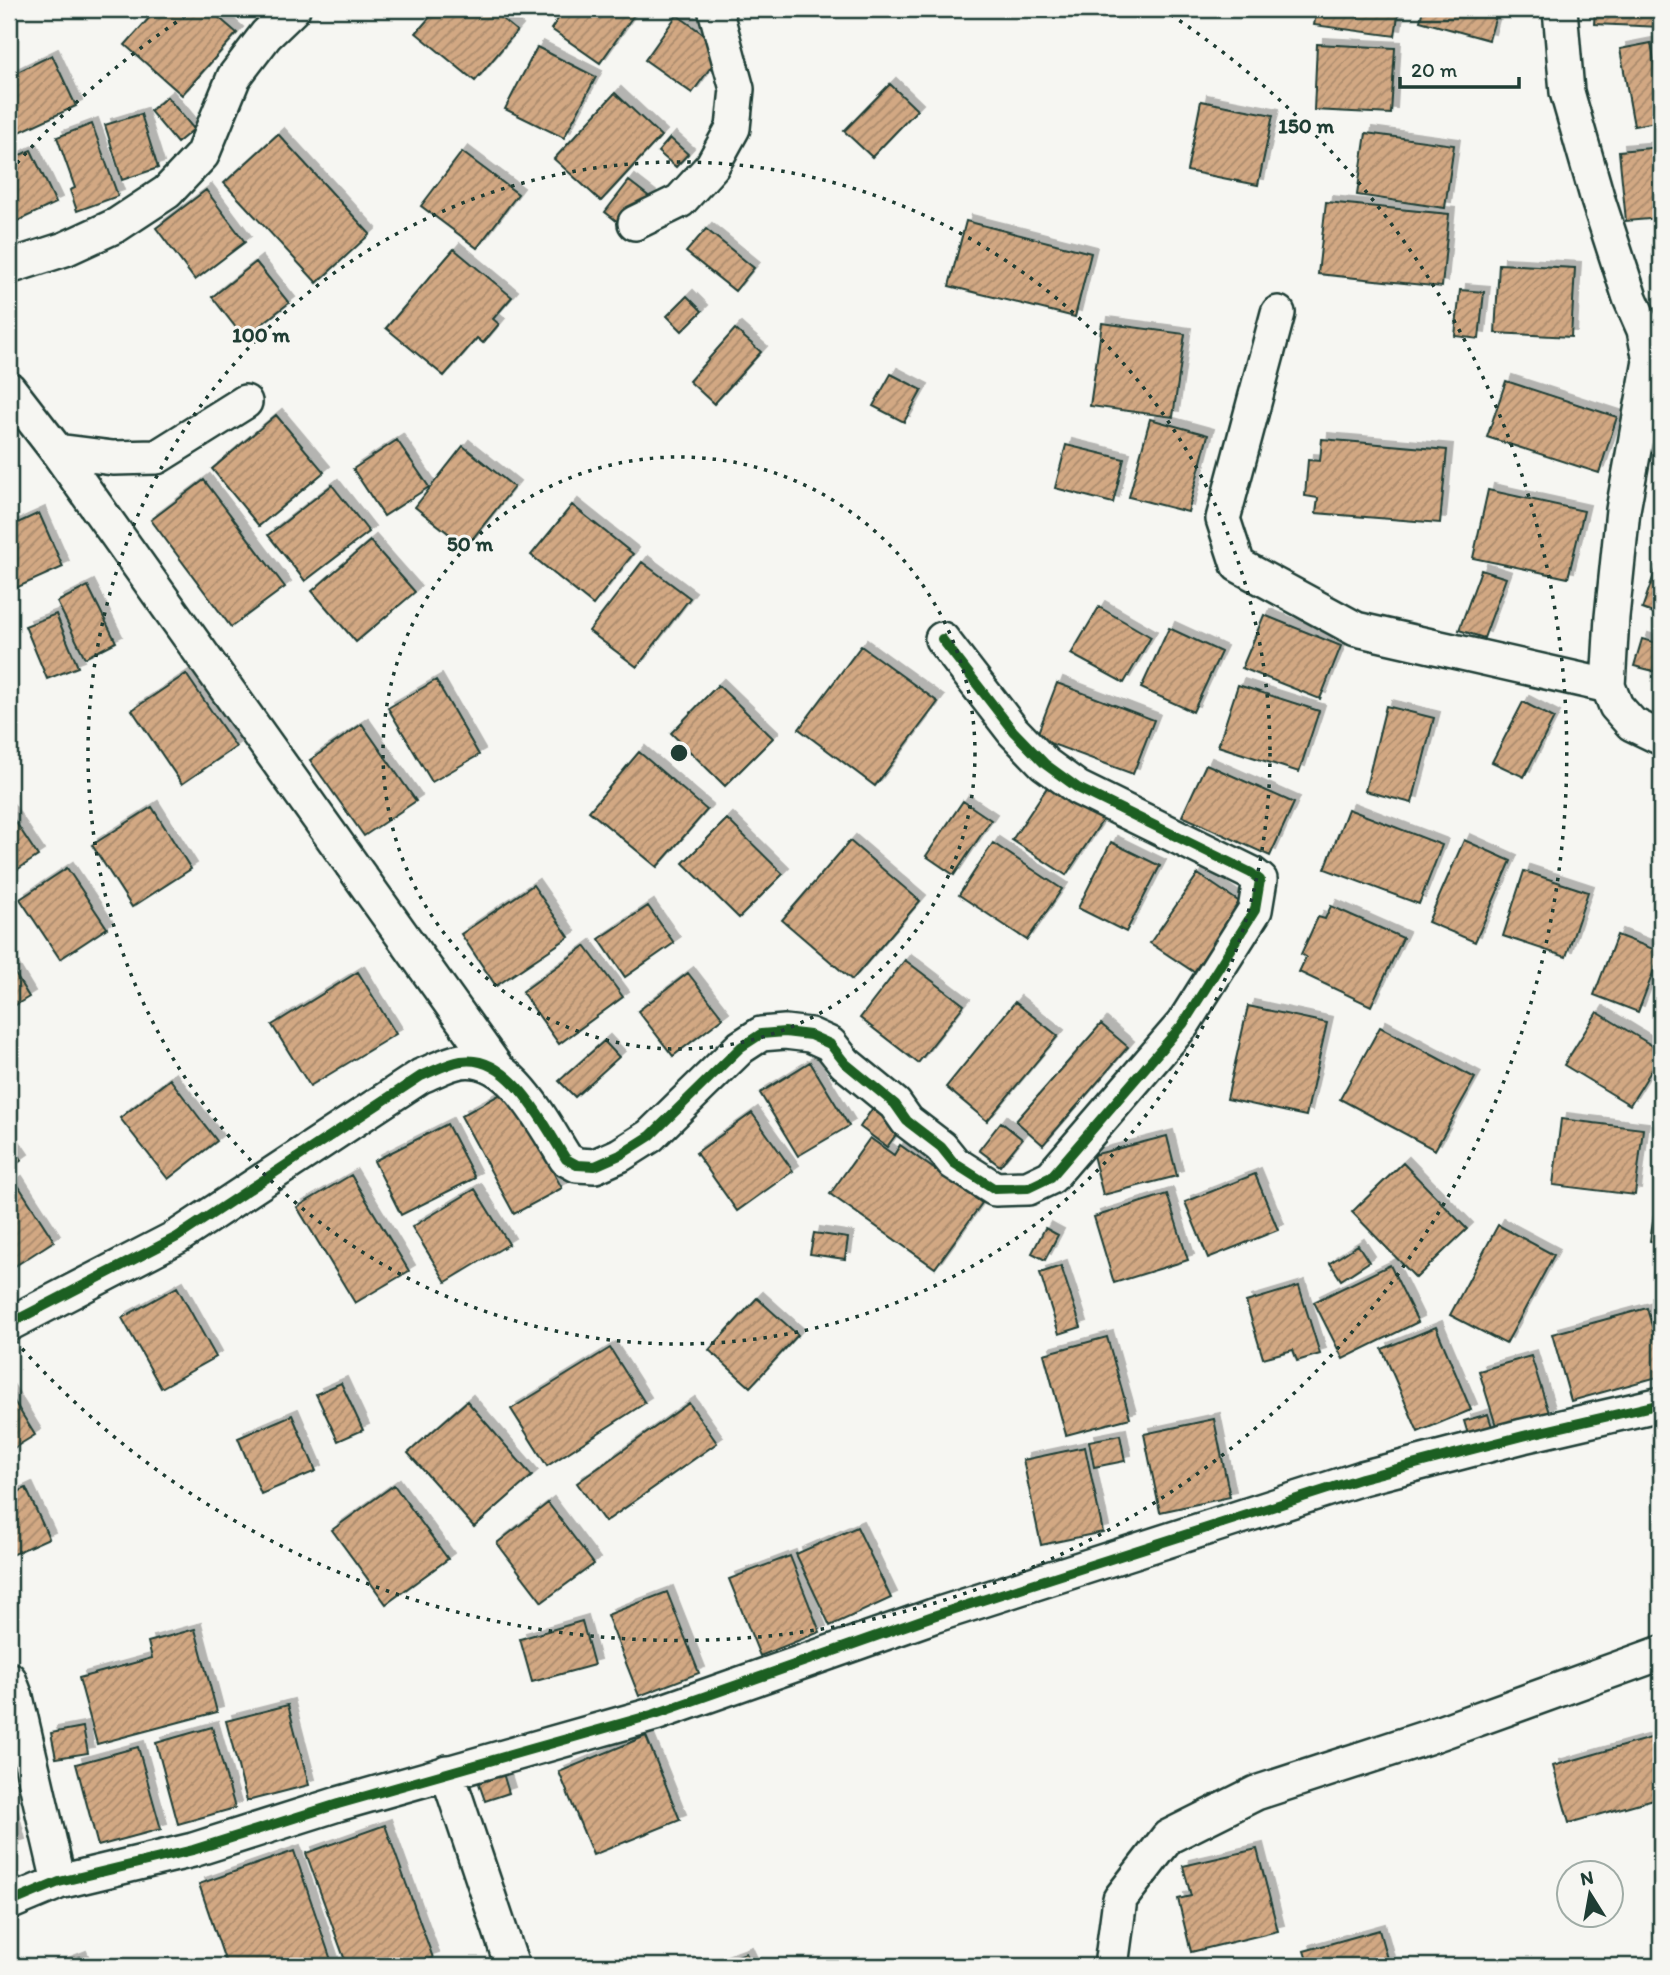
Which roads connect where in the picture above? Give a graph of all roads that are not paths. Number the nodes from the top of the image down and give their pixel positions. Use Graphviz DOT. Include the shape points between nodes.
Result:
graph roads {
  1 [pos="293,9"];
  2 [pos="715,9"];
  3 [pos="1560,9"];
  4 [pos="635,223"];
  5 [pos="9,267"];
  6 [pos="1278,313"];
  7 [pos="9,389"];
  8 [pos="245,402"];
  9 [pos="57,451"];
  10 [pos="942,639"];
  11 [pos="1608,686"];
  12 [pos="1661,738"];
  13 [pos="496,1067"];
  14 [pos="9,1324"];
  15 [pos="1661,1404"];
  16 [pos="1661,1653"];
  17 [pos="9,1679"];
  18 [pos="447,1772"];
  19 [pos="59,1882"];
  20 [pos="9,1903"];
  21 [pos="512,1966"];
  22 [pos="1111,1966"];
  1 -- 5 [label="street" via="234,77 202,155 167,192 117,225 65,249"];
  2 -- 4 [label="street" via="737,89 733,128 712,166 680,201"];
  3 -- 11 [label="street" via="1567,92 1650,361 1623,510"];
  6 -- 11 [label="street" via="1223,519 1238,565 1356,629"];
  7 -- 9 [label="street"];
  8 -- 9 [label="street" via="157,457 113,458"];
  9 -- 13 [label="street"];
  10 -- 13 [label="street" via="1013,732 1045,764 1077,788 1260,880 1255,910 1183,1024 1051,1177 1028,1188 995,1189 954,1163 830,1044 810,1035 761,1034 741,1047 650,1136 595,1166 566,1159 523,1092"];
  11 -- 12 [label="street" via="1616,706 1632,724"];
  13 -- 14 [label="street" via="460,1061 421,1076 177,1237"];
  15 -- 18 [label="street" via="1362,1478 933,1616 655,1714"];
  16 -- 22 [label="street" via="1256,1793 1168,1837 1120,1899"];
  17 -- 19 [label="street"];
  18 -- 19 [label="street" via="193,1850"];
  18 -- 21 [label="street"];
  19 -- 20 [label="street"];
}
